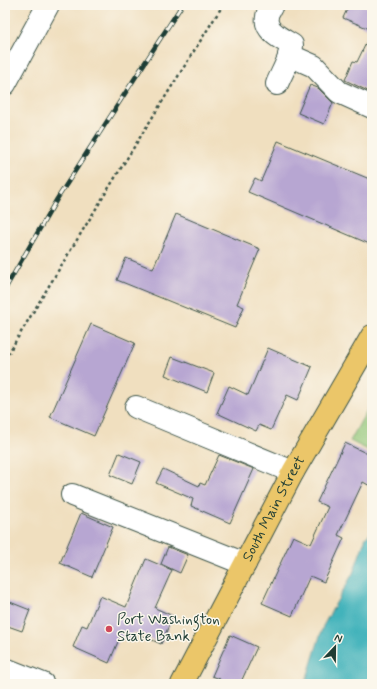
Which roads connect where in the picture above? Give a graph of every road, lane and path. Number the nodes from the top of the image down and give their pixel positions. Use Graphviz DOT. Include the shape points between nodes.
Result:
graph roads {
  1 [pos="48,5"];
  2 [pos="223,5"];
  3 [pos="272,5"];
  4 [pos="289,55"];
  5 [pos="5,84"];
  6 [pos="277,84"];
  7 [pos="372,107"];
  8 [pos="372,336"];
  9 [pos="5,359"];
  10 [pos="136,406"];
  11 [pos="293,472"];
  12 [pos="72,494"];
  13 [pos="245,564"];
  14 [pos="5,669"];
  15 [pos="42,684"];
  16 [pos="182,684"];
  1 -- 5 [label="street"];
  2 -- 9 [label="path"];
  3 -- 4 [label="street" via="266,23 272,32 292,45"];
  4 -- 6 [label="street"];
  4 -- 7 [label="street" via="314,66 338,92"];
  8 -- 11 [label="main road, South Main Street"];
  10 -- 11 [label="street"];
  11 -- 13 [label="main road, South Main Street"];
  12 -- 13 [label="street"];
  13 -- 16 [label="main road, South Main Street"];
  14 -- 15 [label="street"];
}
